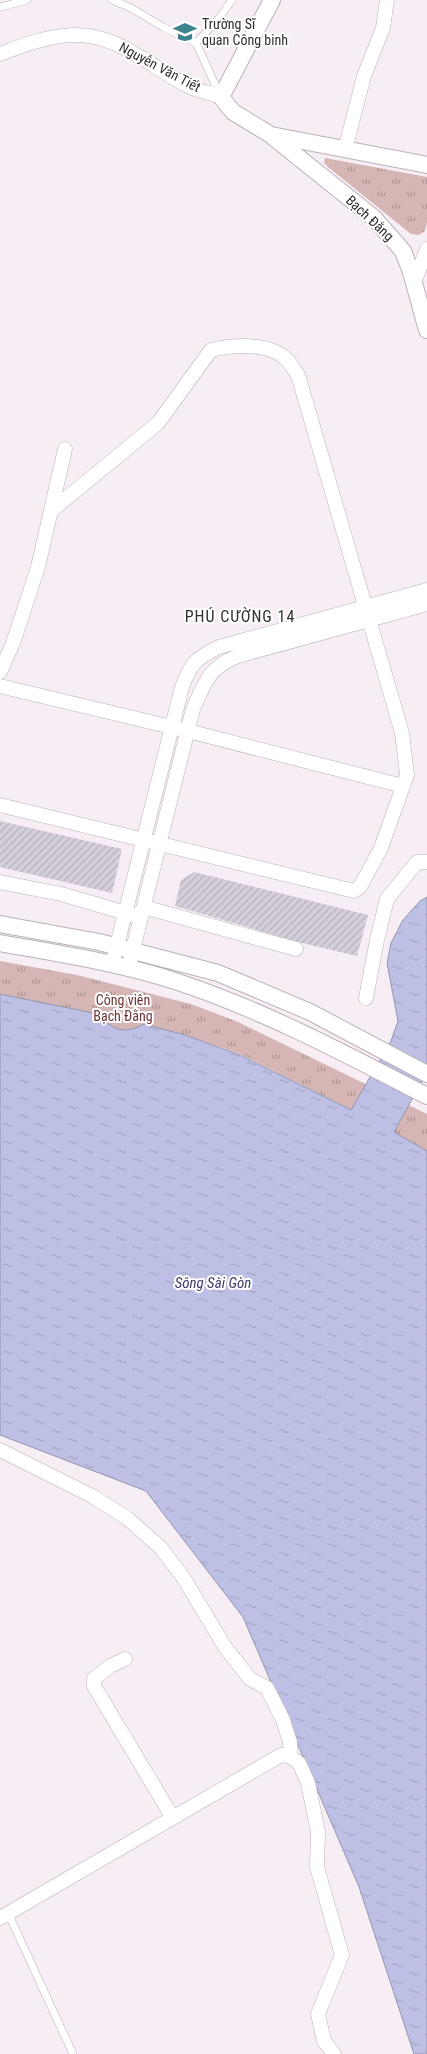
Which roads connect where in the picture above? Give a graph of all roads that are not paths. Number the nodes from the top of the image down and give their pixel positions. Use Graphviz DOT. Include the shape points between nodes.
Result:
graph roads {
  1 [pos="27,0"];
  2 [pos="232,0"];
  3 [pos="272,0"];
  4 [pos="387,0"];
  5 [pos="116,1"];
  6 [pos="0,7"];
  7 [pos="196,43"];
  8 [pos="0,54"];
  9 [pos="221,97"];
  10 [pos="271,135"];
  11 [pos="345,150"];
  12 [pos="427,164"];
  13 [pos="427,249"];
  14 [pos="414,283"];
  15 [pos="427,330"];
  16 [pos="65,449"];
  17 [pos="51,511"];
  18 [pos="427,590"];
  19 [pos="427,604"];
  20 [pos="367,613"];
  21 [pos="0,672"];
  22 [pos="0,686"];
  23 [pos="172,727"];
  24 [pos="188,731"];
  25 [pos="403,786"];
  26 [pos="0,805"];
  27 [pos="143,840"];
  28 [pos="160,844"];
  29 [pos="427,862"];
  30 [pos="0,882"];
  31 [pos="144,907"];
  32 [pos="125,912"];
  33 [pos="0,924"];
  34 [pos="0,943"];
  35 [pos="117,947"];
  36 [pos="296,949"];
  37 [pos="133,951"];
  38 [pos="112,965"];
  39 [pos="128,969"];
  40 [pos="366,998"];
  41 [pos="427,1074"];
  42 [pos="427,1096"];
  43 [pos="0,1450"];
  44 [pos="125,1659"];
  45 [pos="291,1757"];
  46 [pos="172,1818"];
  47 [pos="4,1916"];
  48 [pos="73,2054"];
  49 [pos="334,2054"];
  1 -- 6 [label="lane"];
  2 -- 7 [label="lane"];
  3 -- 9 [label="street"];
  4 -- 11 [label="street" via="382,28 364,76"];
  5 -- 7 [label="lane"];
  7 -- 9 [label="lane"];
  8 -- 9 [label="street, Nguyễn Văn Tiết" via="50,38 94,37 126,48 190,87"];
  9 -- 10 [label="street, Nguyễn Văn Tiết" via="233,112"];
  10 -- 11 [label="street, Nguyễn Văn Tiết"];
  10 -- 14 [label="street, Bạch Đằng" via="389,233 403,251"];
  11 -- 12 [label="street, Nguyễn Văn Tiết"];
  13 -- 14 [label="street"];
  14 -- 15 [label="street, Bạch Đằng"];
  16 -- 17 [label="street"];
  17 -- 20 [label="street" via="158,423 211,350 227,346 267,349 286,358 298,375"];
  17 -- 21 [label="street" via="38,567"];
  18 -- 20 [label="street"];
  19 -- 20 [label="street"];
  20 -- 23 [label="street" via="219,646 200,657 188,672"];
  20 -- 24 [label="street" via="221,663 208,676"];
  20 -- 25 [label="street" via="402,733 407,775"];
  22 -- 23 [label="street"];
  23 -- 24 [label="street"];
  23 -- 27 [label="street"];
  24 -- 25 [label="street"];
  24 -- 28 [label="street"];
  25 -- 28 [label="street" via="381,848 360,887 354,891"];
  26 -- 27 [label="street"];
  27 -- 28 [label="street"];
  27 -- 32 [label="street"];
  28 -- 31 [label="street"];
  29 -- 40 [label="street" via="418,862 387,899"];
  30 -- 32 [label="street"];
  31 -- 32 [label="street" via="136,915"];
  31 -- 36 [label="street"];
  31 -- 37 [label="street"];
  32 -- 35 [label="street"];
  33 -- 35 [label="street"];
  34 -- 38 [label="street"];
  35 -- 37 [label="street"];
  35 -- 38 [label="street"];
  37 -- 39 [label="street"];
  37 -- 41 [label="street" via="218,973 274,996"];
  38 -- 39 [label="street"];
  39 -- 42 [label="street" via="177,981 240,1004"];
  43 -- 45 [label="street" via="92,1496 126,1518 160,1547 183,1577 225,1647 250,1679 267,1688 283,1720"];
  44 -- 46 [label="street" via="94,1679 94,1686"];
  45 -- 46 [label="street" via="281,1756"];
  45 -- 49 [label="street" via="299,1762 308,1783 318,1832 317,1867 342,1955 318,2014 324,2041"];
  46 -- 47 [label="street"];
  47 -- 48 [label="lane"];
}
